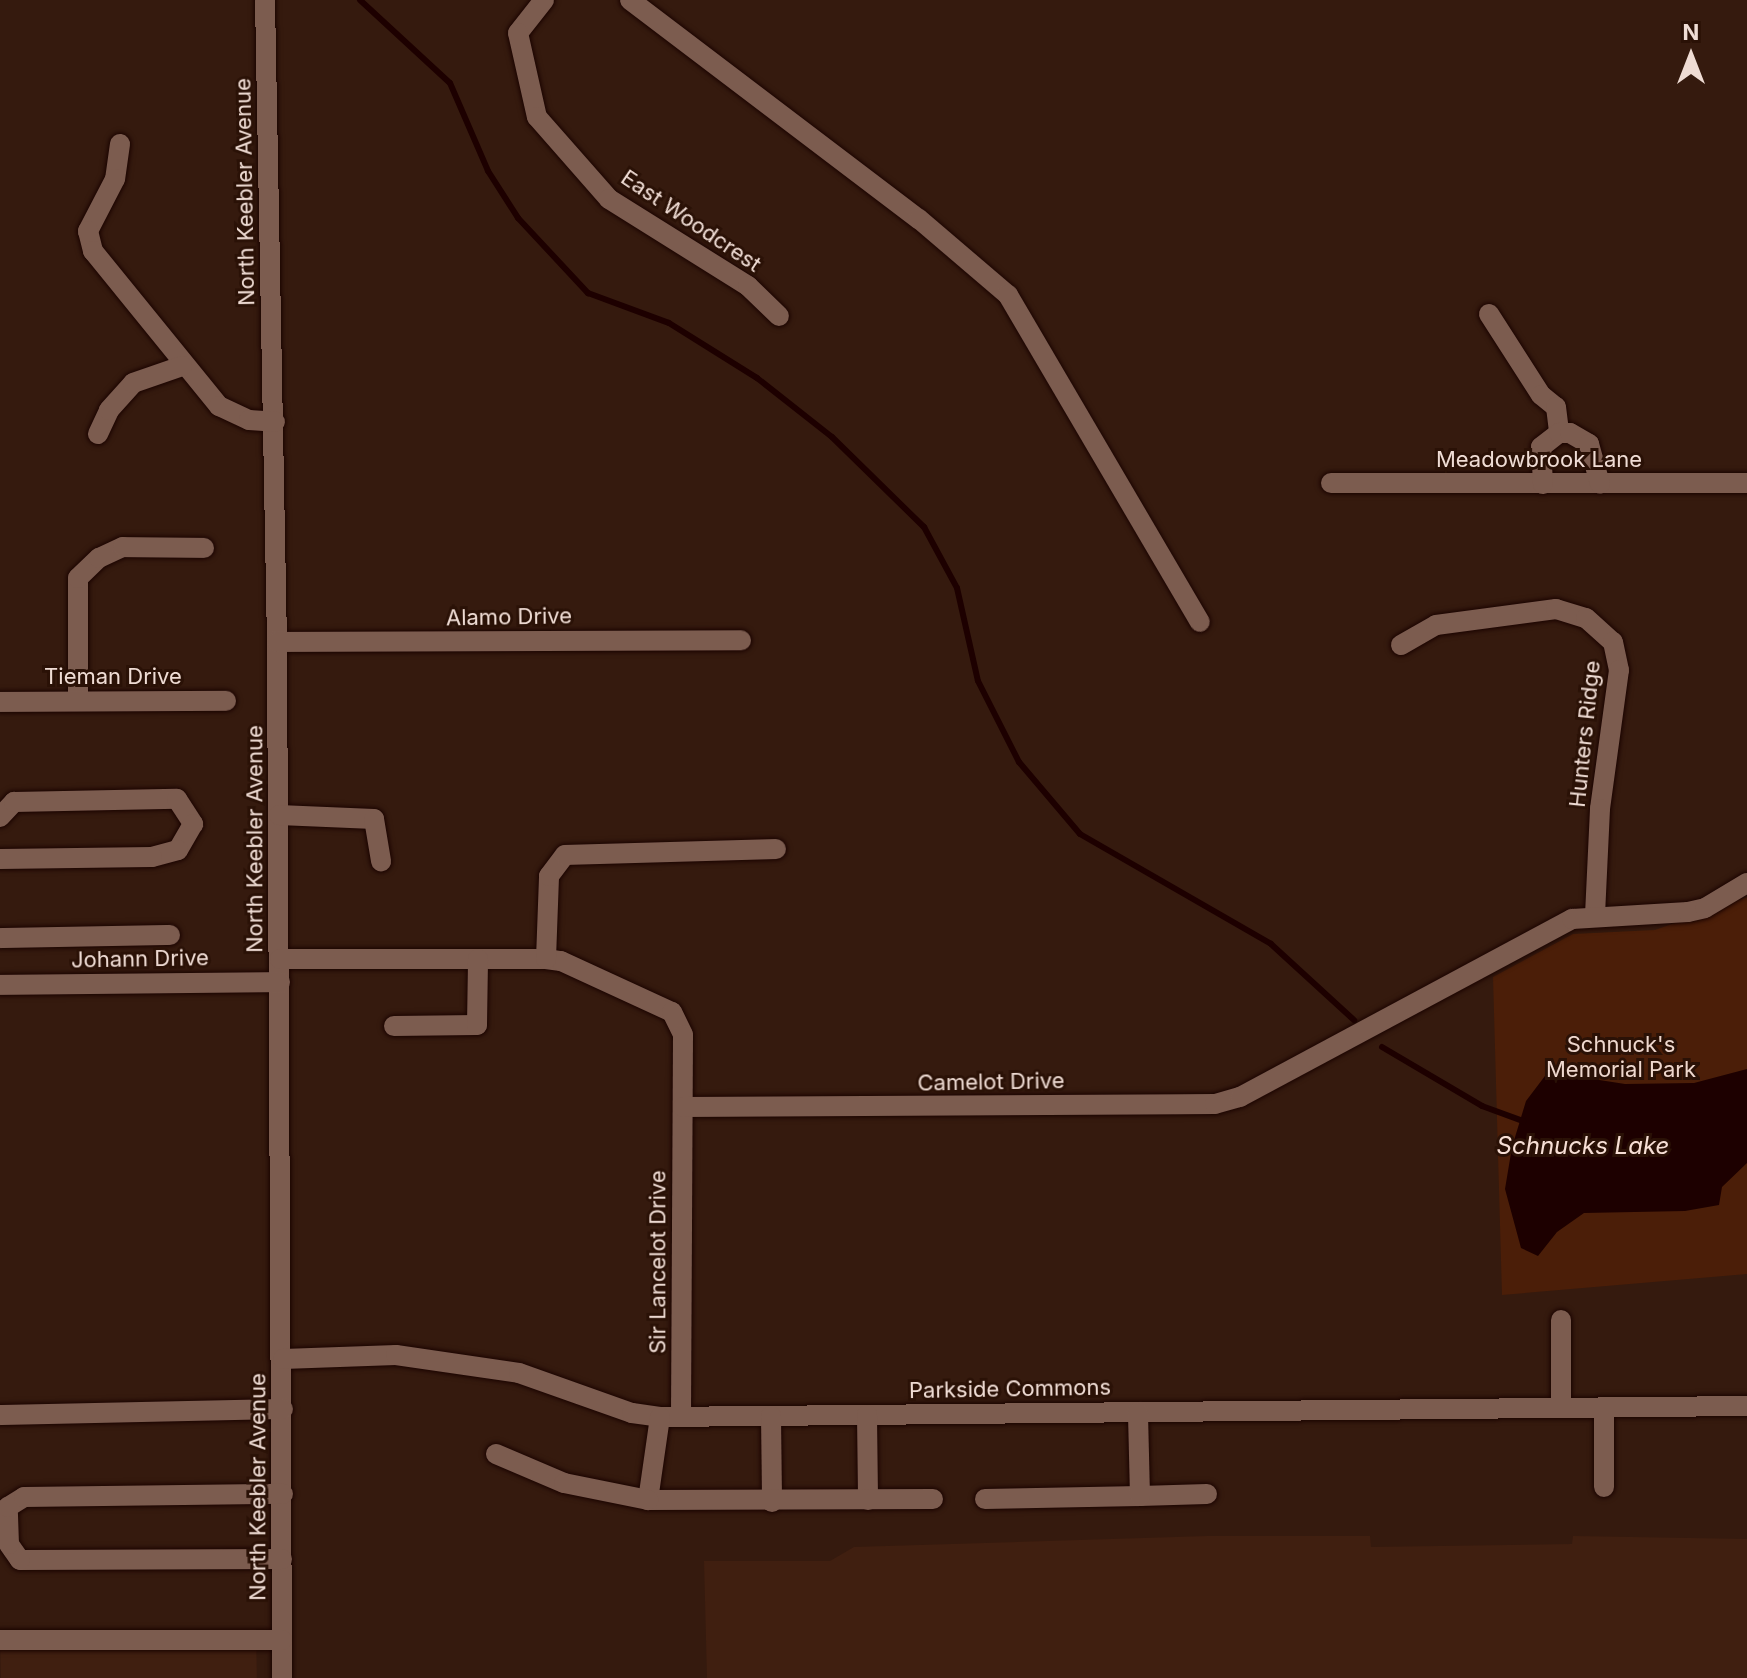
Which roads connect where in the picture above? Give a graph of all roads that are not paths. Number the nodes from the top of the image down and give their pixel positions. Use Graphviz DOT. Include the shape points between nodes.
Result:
graph roads {
  1 [pos="265,0"];
  2 [pos="544,0"];
  3 [pos="630,0"];
  4 [pos="120,144"];
  5 [pos="1489,314"];
  6 [pos="779,316"];
  7 [pos="182,366"];
  8 [pos="275,422"];
  9 [pos="1559,433"];
  10 [pos="98,434"];
  11 [pos="1331,483"];
  12 [pos="1747,483"];
  13 [pos="1543,484"];
  14 [pos="1600,484"];
  15 [pos="204,548"];
  16 [pos="1200,622"];
  17 [pos="741,640"];
  18 [pos="277,642"];
  19 [pos="1401,645"];
  20 [pos="78,700"];
  21 [pos="226,701"];
  22 [pos="0,702"];
  23 [pos="279,815"];
  24 [pos="0,817"];
  25 [pos="776,849"];
  26 [pos="0,859"];
  27 [pos="381,861"];
  28 [pos="1747,883"];
  29 [pos="1595,917"];
  30 [pos="170,935"];
  31 [pos="0,938"];
  32 [pos="280,959"];
  33 [pos="478,959"];
  34 [pos="546,959"];
  35 [pos="280,982"];
  36 [pos="0,985"];
  37 [pos="394,1026"];
  38 [pos="683,1107"];
  39 [pos="1561,1320"];
  40 [pos="283,1359"];
  41 [pos="1747,1406"];
  42 [pos="1604,1407"];
  43 [pos="1561,1408"];
  44 [pos="283,1409"];
  45 [pos="1138,1412"];
  46 [pos="0,1415"];
  47 [pos="867,1415"];
  48 [pos="670,1416"];
  49 [pos="771,1416"];
  50 [pos="496,1454"];
  51 [pos="1604,1487"];
  52 [pos="283,1494"];
  53 [pos="1207,1494"];
  54 [pos="1140,1496"];
  55 [pos="933,1499"];
  56 [pos="985,1499"];
  57 [pos="648,1500"];
  58 [pos="868,1500"];
  59 [pos="772,1502"];
  60 [pos="282,1559"];
  61 [pos="0,1640"];
  62 [pos="282,1640"];
  63 [pos="282,1678"];
  1 -- 8 [label="street, North Keebler Avenue"];
  2 -- 6 [label="street, East Woodcrest" via="518,33 537,117 609,199 748,286"];
  3 -- 16 [label="street" via="919,219 1008,295"];
  4 -- 7 [label="street" via="115,179 88,231 93,251 160,328"];
  5 -- 9 [label="street" via="1541,395 1556,407"];
  7 -- 8 [label="street" via="219,406 249,420"];
  7 -- 10 [label="street" via="133,383 109,410"];
  8 -- 18 [label="street, North Keebler Avenue"];
  9 -- 13 [label="street" via="1541,447"];
  9 -- 14 [label="street" via="1589,444"];
  11 -- 13 [label="street, Meadowbrook Lane"];
  12 -- 14 [label="street, Meadowbrook Lane"];
  13 -- 14 [label="street, Meadowbrook Lane"];
  15 -- 20 [label="street" via="123,547 99,558 78,578"];
  17 -- 18 [label="street, Alamo Drive"];
  18 -- 23 [label="street, North Keebler Avenue"];
  19 -- 29 [label="street, Hunters Ridge" via="1436,625 1556,609 1586,618 1613,642 1618,695 1600,809"];
  20 -- 21 [label="street, Tieman Drive"];
  20 -- 22 [label="street, Tieman Drive"];
  23 -- 27 [label="street" via="374,819"];
  23 -- 32 [label="street, North Keebler Avenue"];
  24 -- 26 [label="street" via="14,802 177,799 193,824 178,850 152,857"];
  25 -- 34 [label="street" via="565,855 549,876"];
  28 -- 29 [label="street, Camelot Drive" via="1697,910"];
  29 -- 38 [label="street, Camelot Drive" via="1572,919 1240,1097 1215,1104"];
  30 -- 31 [label="street"];
  32 -- 33 [label="street"];
  32 -- 35 [label="street, North Keebler Avenue"];
  33 -- 34 [label="street"];
  33 -- 37 [label="street" via="477,1025"];
  34 -- 38 [label="street" via="672,1012 683,1035"];
  35 -- 36 [label="street, Johann Drive"];
  35 -- 40 [label="street, North Keebler Avenue"];
  38 -- 48 [label="street, Sir Lancelot Drive"];
  39 -- 43 [label="street"];
  40 -- 44 [label="street, North Keebler Avenue"];
  40 -- 48 [label="street, Parkside Commons" via="396,1355 504,1371 632,1413"];
  41 -- 42 [label="street, Parkside Commons"];
  42 -- 43 [label="street, Parkside Commons"];
  42 -- 51 [label="street"];
  43 -- 45 [label="street, Parkside Commons"];
  44 -- 46 [label="street"];
  44 -- 52 [label="street, North Keebler Avenue"];
  45 -- 47 [label="street, Parkside Commons"];
  45 -- 54 [label="street"];
  47 -- 49 [label="street, Parkside Commons"];
  47 -- 58 [label="street"];
  48 -- 49 [label="street, Parkside Commons"];
  48 -- 57 [label="street, Sir Lancelot Drive"];
  49 -- 59 [label="street"];
  50 -- 57 [label="street" via="564,1483"];
  52 -- 60 [label="street, North Keebler Avenue"];
  52 -- 60 [label="street" via="24,1497 8,1507 9,1544 20,1560"];
  53 -- 54 [label="street"];
  54 -- 56 [label="street"];
  55 -- 58 [label="street"];
  57 -- 59 [label="street"];
  58 -- 59 [label="street"];
  60 -- 62 [label="street, North Keebler Avenue"];
  61 -- 62 [label="street"];
  62 -- 63 [label="street, North Keebler Avenue"];
}
